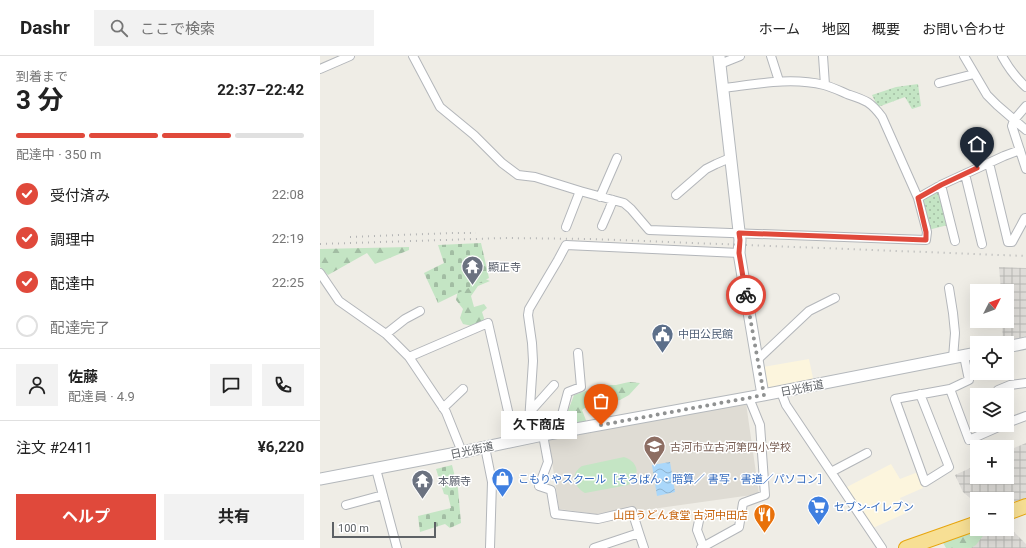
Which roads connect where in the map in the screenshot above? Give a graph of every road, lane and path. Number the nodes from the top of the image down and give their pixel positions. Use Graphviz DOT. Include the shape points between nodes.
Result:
graph roads {
  1 [pos="350,56"];
  2 [pos="413,56"];
  3 [pos="740,56"];
  4 [pos="771,56"];
  5 [pos="823,56"];
  6 [pos="964,56"];
  7 [pos="1002,56"];
  8 [pos="720,60"];
  9 [pos="320,69"];
  10 [pos="974,74"];
  11 [pos="779,81"];
  12 [pos="939,83"];
  13 [pos="825,85"];
  14 [pos="1026,87"];
  15 [pos="724,88"];
  16 [pos="1026,106"];
  17 [pos="1014,120"];
  18 [pos="1026,130"];
  19 [pos="1020,150"];
  20 [pos="617,158"];
  21 [pos="730,158"];
  22 [pos="989,163"];
  23 [pos="1026,168"];
  24 [pos="965,174"];
  25 [pos="941,185"];
  26 [pos="580,191"];
  27 [pos="676,195"];
  28 [pos="600,196"];
  29 [pos="918,198"];
  30 [pos="613,200"];
  31 [pos="1026,218"];
  32 [pos="602,226"];
  33 [pos="566,227"];
  34 [pos="739,233"];
  35 [pos="955,241"];
  36 [pos="982,244"];
  37 [pos="739,253"];
  38 [pos="320,273"];
  39 [pos="948,288"];
  40 [pos="835,298"];
  41 [pos="420,311"];
  42 [pos="386,334"];
  43 [pos="1026,343"];
  44 [pos="1014,346"];
  45 [pos="578,353"];
  46 [pos="970,355"];
  47 [pos="409,357"];
  48 [pos="959,357"];
  49 [pos="757,360"];
  50 [pos="1026,383"];
  51 [pos="554,384"];
  52 [pos="1003,388"];
  53 [pos="463,389"];
  54 [pos="950,389"];
  55 [pos="781,392"];
  56 [pos="920,394"];
  57 [pos="764,395"];
  58 [pos="749,398"];
  59 [pos="443,408"];
  60 [pos="529,413"];
  61 [pos="1026,416"];
  62 [pos="1014,420"];
  63 [pos="987,432"];
  64 [pos="557,433"];
  65 [pos="537,437"];
  66 [pos="514,442"];
  67 [pos="485,447"];
  68 [pos="462,452"];
  69 [pos="867,453"];
  70 [pos="376,469"];
  71 [pos="831,472"];
  72 [pos="320,479"];
  73 [pos="383,495"];
  74 [pos="346,505"];
  75 [pos="1026,506"];
  76 [pos="1014,510"];
  77 [pos="700,516"];
  78 [pos="970,525"];
  79 [pos="639,533"];
  80 [pos="397,548"];
  81 [pos="490,548"];
  82 [pos="594,548"];
  83 [pos="644,548"];
  84 [pos="703,548"];
  85 [pos="882,548"];
  86 [pos="906,548"];
  1 -- 9 [label="street"];
  2 -- 26 [label="street" via="440,107 474,135 502,164 518,175 534,177"];
  3 -- 8 [label="street"];
  4 -- 11 [label="street"];
  5 -- 13 [label="street"];
  6 -- 10 [label="street"];
  7 -- 14 [label="street"];
  8 -- 15 [label="main road"];
  10 -- 12 [label="street"];
  10 -- 17 [label="street" via="987,94"];
  11 -- 13 [label="street"];
  11 -- 15 [label="street"];
  13 -- 29 [label="street" via="867,101 875,107 882,117"];
  15 -- 21 [label="main road"];
  16 -- 17 [label="street"];
  17 -- 18 [label="street"];
  17 -- 19 [label="street" via="1012,126"];
  19 -- 22 [label="street"];
  19 -- 23 [label="street"];
  20 -- 28 [label="street"];
  21 -- 27 [label="street" via="706,169"];
  21 -- 34 [label="main road"];
  22 -- 24 [label="street"];
  22 -- 31 [label="street" via="1008,242 1012,242"];
  24 -- 25 [label="street"];
  24 -- 36 [label="street"];
  25 -- 29 [label="street"];
  25 -- 35 [label="street"];
  26 -- 28 [label="street"];
  26 -- 33 [label="street"];
  28 -- 30 [label="street"];
  29 -- 34 [label="street" via="926,240"];
  30 -- 32 [label="street"];
  30 -- 34 [label="street" via="628,206 649,230"];
  34 -- 37 [label="main road"];
  37 -- 49 [label="main road"];
  37 -- 60 [label="street" via="566,244 528,309 533,360"];
  38 -- 42 [label="street" via="339,300"];
  39 -- 48 [label="street"];
  40 -- 49 [label="street" via="810,311"];
  41 -- 42 [label="street"];
  42 -- 47 [label="street"];
  43 -- 44 [label="main road"];
  45 -- 64 [label="street" via="581,387 568,392"];
  46 -- 48 [label="main road, 日光街道"];
  47 -- 59 [label="street"];
  47 -- 66 [label="street" via="488,323"];
  48 -- 54 [label="street" via="969,380"];
  48 -- 55 [label="main road, 日光街道"];
  49 -- 57 [label="main road"];
  50 -- 52 [label="street"];
  51 -- 60 [label="street"];
  53 -- 59 [label="street"];
  54 -- 56 [label="street"];
  54 -- 63 [label="street" via="969,440"];
  55 -- 57 [label="main road, 日光街道"];
  55 -- 71 [label="street" via="786,405"];
  56 -- 56 [label="street" via="895,399 925,482 949,467"];
  57 -- 58 [label="main road, 日光街道"];
  58 -- 64 [label="main road, 日光街道"];
  58 -- 84 [label="street" via="760,425 765,496 742,503 739,527"];
  59 -- 68 [label="street"];
  60 -- 65 [label="street" via="529,422"];
  61 -- 62 [label="street"];
  64 -- 65 [label="main road, 日光街道"];
  65 -- 66 [label="main road, 日光街道"];
  65 -- 79 [label="street" via="548,462 539,486 551,490 555,514 598,518 632,511"];
  66 -- 67 [label="main road, 日光街道"];
  67 -- 68 [label="main road, 日光街道"];
  67 -- 81 [label="street" via="492,482"];
  68 -- 70 [label="main road, 日光街道"];
  69 -- 71 [label="street"];
  70 -- 72 [label="main road, 日光街道"];
  70 -- 73 [label="street"];
  71 -- 85 [label="street"];
  73 -- 74 [label="street"];
  73 -- 80 [label="street"];
  75 -- 76 [label="highway"];
  77 -- 84 [label="street" via="697,530"];
  78 -- 86 [label="highway"];
  79 -- 82 [label="street"];
  79 -- 83 [label="street"];
}
